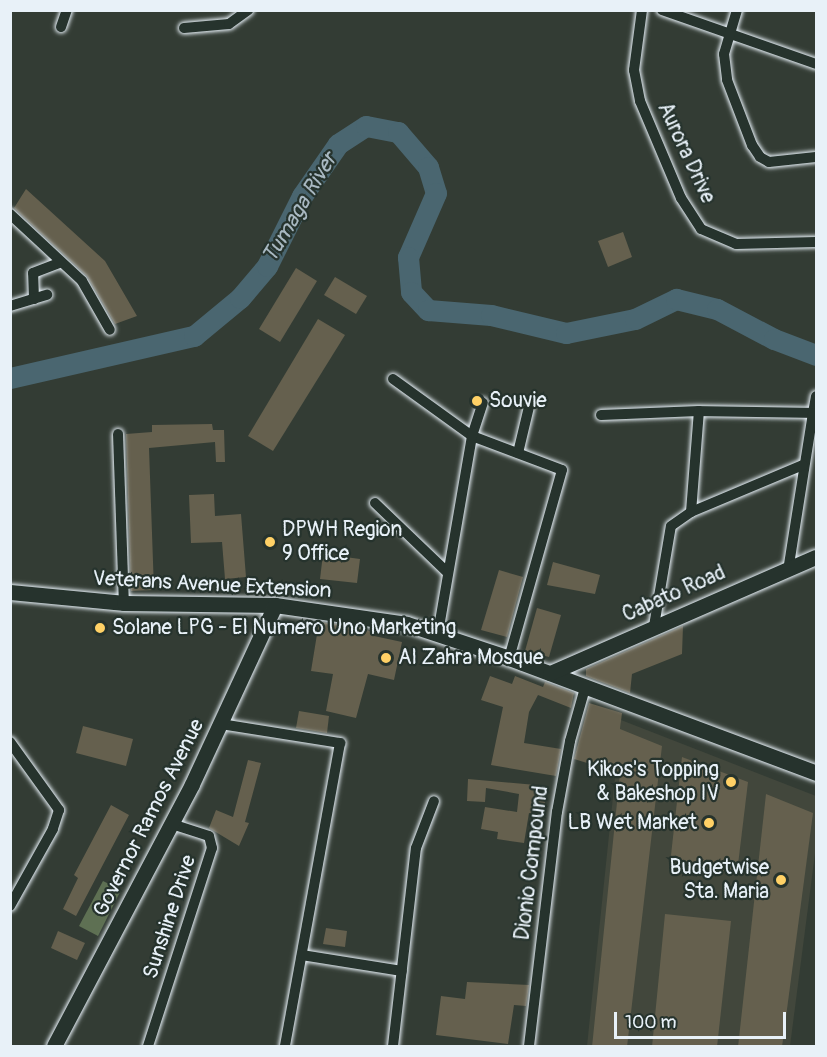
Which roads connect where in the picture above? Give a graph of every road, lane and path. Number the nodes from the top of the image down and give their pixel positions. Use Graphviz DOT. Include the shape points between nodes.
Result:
graph roads {
  1 [pos="67,10"];
  2 [pos="248,10"];
  3 [pos="642,10"];
  4 [pos="662,10"];
  5 [pos="737,10"];
  6 [pos="61,27"];
  7 [pos="184,28"];
  8 [pos="730,32"];
  9 [pos="816,64"];
  10 [pos="816,158"];
  11 [pos="10,214"];
  12 [pos="816,242"];
  13 [pos="61,262"];
  14 [pos="47,295"];
  15 [pos="34,298"];
  16 [pos="10,306"];
  17 [pos="110,330"];
  18 [pos="393,379"];
  19 [pos="816,396"];
  20 [pos="483,403"];
  21 [pos="529,407"];
  22 [pos="699,411"];
  23 [pos="813,413"];
  24 [pos="601,415"];
  25 [pos="118,434"];
  26 [pos="472,436"];
  27 [pos="518,453"];
  28 [pos="803,465"];
  29 [pos="375,504"];
  30 [pos="691,512"];
  31 [pos="816,556"];
  32 [pos="789,566"];
  33 [pos="448,573"];
  34 [pos="10,592"];
  35 [pos="124,603"];
  36 [pos="274,605"];
  37 [pos="654,626"];
  38 [pos="438,633"];
  39 [pos="509,657"];
  40 [pos="550,673"];
  41 [pos="585,688"];
  42 [pos="221,724"];
  43 [pos="10,742"];
  44 [pos="816,773"];
  45 [pos="434,801"];
  46 [pos="171,824"];
  47 [pos="10,906"];
  48 [pos="302,956"];
  49 [pos="402,971"];
  50 [pos="54,1047"];
  51 [pos="148,1047"];
  52 [pos="285,1047"];
  53 [pos="393,1047"];
  54 [pos="529,1047"];
  1 -- 6 [label="street"];
  2 -- 7 [label="street" via="229,24"];
  3 -- 12 [label="street, Aurora Drive" via="634,70 640,101 681,198 701,229 736,244"];
  4 -- 8 [label="street"];
  5 -- 8 [label="street"];
  8 -- 9 [label="street"];
  8 -- 10 [label="street" via="724,54 727,80 739,117 760,157 780,163"];
  11 -- 13 [label="street"];
  13 -- 15 [label="street" via="33,273"];
  13 -- 17 [label="street" via="82,281"];
  14 -- 15 [label="street"];
  15 -- 16 [label="street"];
  18 -- 26 [label="street"];
  19 -- 23 [label="street"];
  20 -- 26 [label="street"];
  21 -- 27 [label="street"];
  22 -- 23 [label="street"];
  22 -- 24 [label="street"];
  22 -- 30 [label="street"];
  23 -- 28 [label="street"];
  25 -- 35 [label="street"];
  26 -- 27 [label="street"];
  26 -- 33 [label="street"];
  27 -- 39 [label="street" via="562,470"];
  28 -- 30 [label="street"];
  28 -- 32 [label="street"];
  29 -- 33 [label="street"];
  30 -- 37 [label="street" via="676,521 667,534"];
  31 -- 32 [label="main road, Cabato Road"];
  32 -- 37 [label="main road, Cabato Road"];
  33 -- 38 [label="street"];
  34 -- 35 [label="main road, Veterans Avenue Extension"];
  35 -- 36 [label="main road, Veterans Avenue Extension"];
  36 -- 38 [label="main road, Veterans Avenue Extension" via="384,619"];
  36 -- 42 [label="main road, Governor Ramos Avenue"];
  37 -- 40 [label="main road, Cabato Road"];
  38 -- 39 [label="main road, Veterans Avenue Extension"];
  39 -- 40 [label="main road, Veterans Avenue Extension"];
  40 -- 41 [label="main road, Veterans Avenue Extension"];
  41 -- 44 [label="main road, Veterans Avenue Extension"];
  41 -- 54 [label="street, Dionio Compound" via="557,812"];
  42 -- 46 [label="main road, Governor Ramos Avenue"];
  42 -- 48 [label="street" via="340,743"];
  43 -- 47 [label="street" via="59,810 53,829"];
  45 -- 49 [label="street" via="416,848"];
  46 -- 50 [label="main road, Governor Ramos Avenue"];
  46 -- 51 [label="street, Sunshine Drive" via="209,836 212,848"];
  48 -- 49 [label="street"];
  48 -- 52 [label="street"];
  49 -- 53 [label="street"];
}
